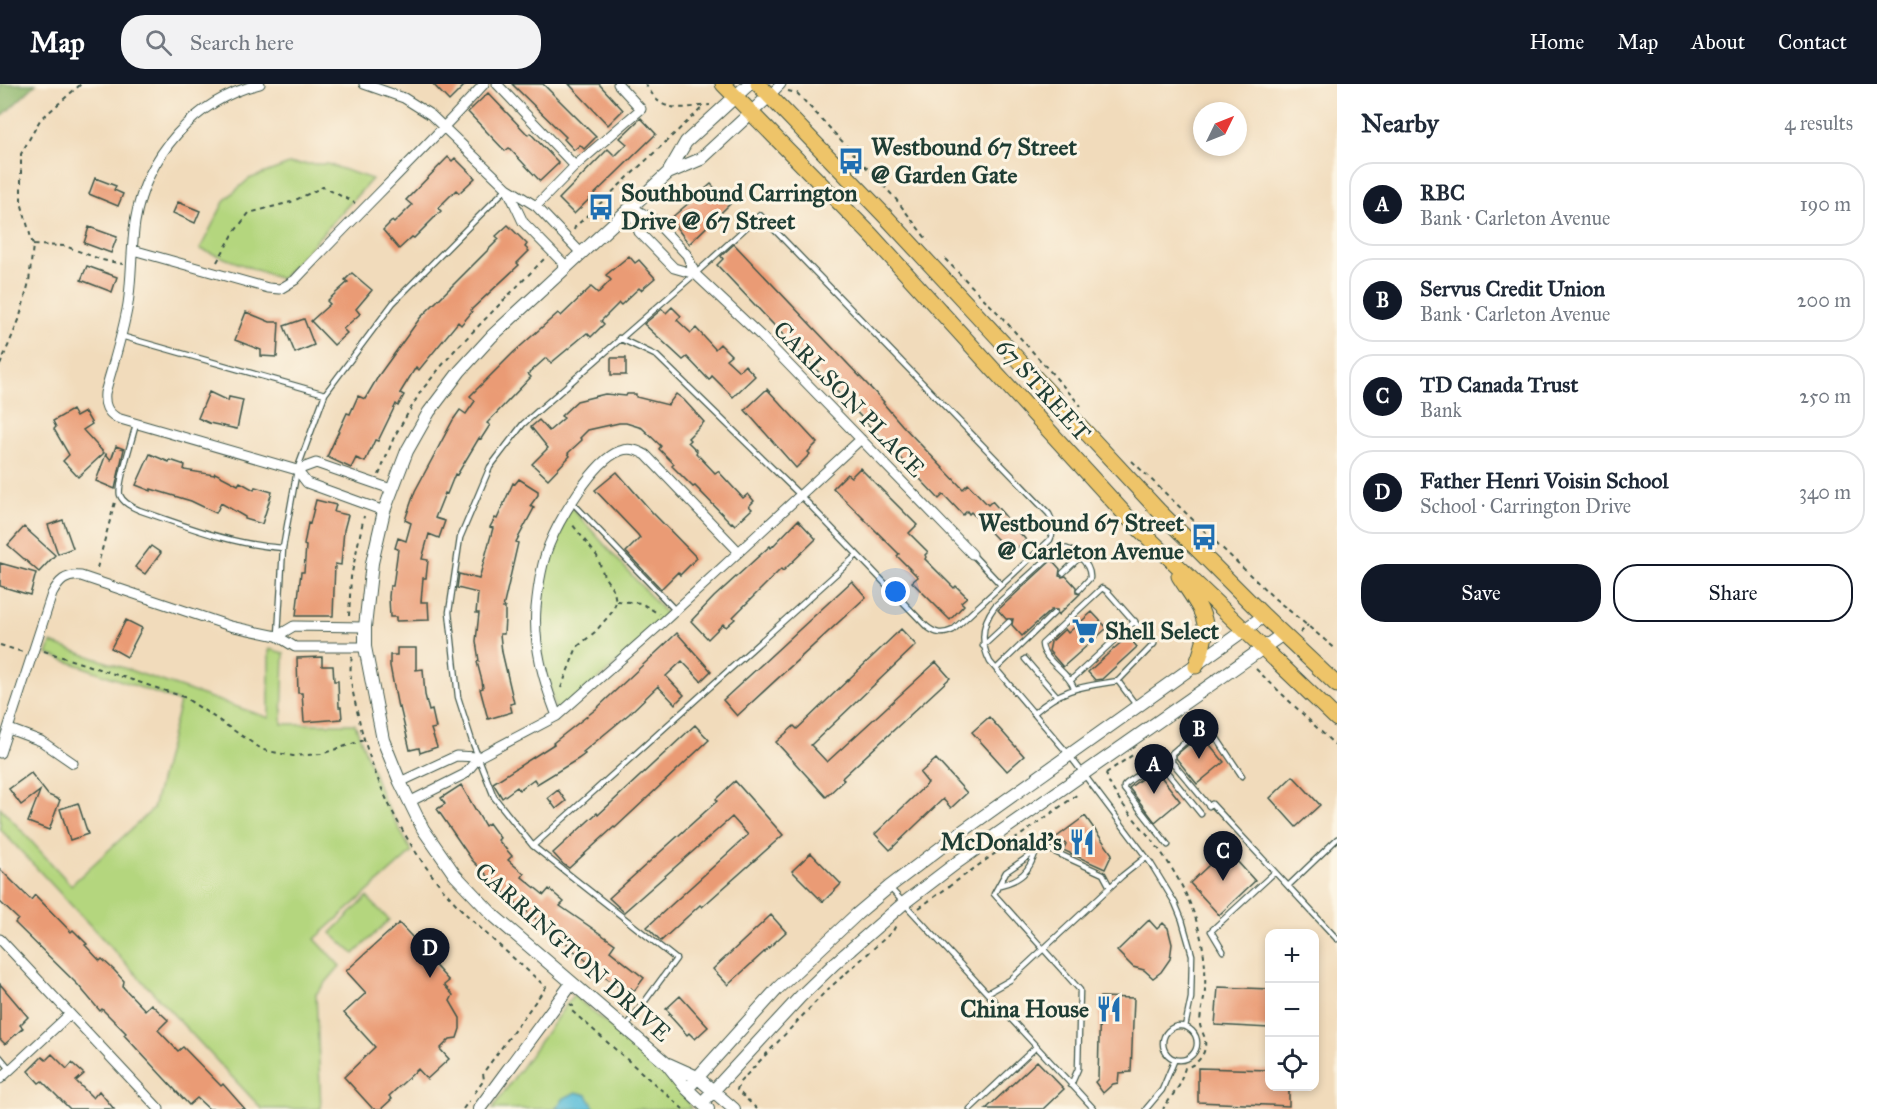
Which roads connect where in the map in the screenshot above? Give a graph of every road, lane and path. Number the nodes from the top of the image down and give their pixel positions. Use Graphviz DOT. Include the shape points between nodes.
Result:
graph roads {
  1 [pos="81,84"];
  2 [pos="260,84"];
  3 [pos="364,84"];
  4 [pos="484,84"];
  5 [pos="497,84"];
  6 [pos="618,84"];
  7 [pos="645,84"];
  8 [pos="723,84"];
  9 [pos="749,84"];
  10 [pos="758,84"];
  11 [pos="781,84"];
  12 [pos="794,93"];
  13 [pos="769,96"];
  14 [pos="736,97"];
  15 [pos="709,105"];
  16 [pos="704,106"];
  17 [pos="752,112"];
  18 [pos="445,127"];
  19 [pos="575,166"];
  20 [pos="668,173"];
  21 [pos="507,188"];
  22 [pos="536,206"];
  23 [pos="363,207"];
  24 [pos="631,207"];
  25 [pos="574,232"];
  26 [pos="33,245"];
  27 [pos="932,246"];
  28 [pos="133,250"];
  29 [pos="581,253"];
  30 [pos="941,255"];
  31 [pos="132,266"];
  32 [pos="567,267"];
  33 [pos="211,272"];
  34 [pos="695,274"];
  35 [pos="121,336"];
  36 [pos="619,338"];
  37 [pos="0,365"];
  38 [pos="325,394"];
  39 [pos="1082,407"];
  40 [pos="136,424"];
  41 [pos="861,439"];
  42 [pos="1128,457"];
  43 [pos="297,470"];
  44 [pos="392,489"];
  45 [pos="120,494"];
  46 [pos="801,496"];
  47 [pos="572,502"];
  48 [pos="384,511"];
  49 [pos="368,513"];
  50 [pos="564,515"];
  51 [pos="283,548"];
  52 [pos="739,552"];
  53 [pos="972,554"];
  54 [pos="856,555"];
  55 [pos="1079,558"];
  56 [pos="1168,558"];
  57 [pos="97,568"];
  58 [pos="1063,573"];
  59 [pos="1001,585"];
  60 [pos="1079,590"];
  61 [pos="616,601"];
  62 [pos="676,611"];
  63 [pos="1054,613"];
  64 [pos="1264,616"];
  65 [pos="352,619"];
  66 [pos="666,620"];
  67 [pos="1135,621"];
  68 [pos="1009,622"];
  69 [pos="1308,625"];
  70 [pos="365,627"];
  71 [pos="1245,630"];
  72 [pos="1290,635"];
  73 [pos="278,636"];
  74 [pos="0,645"];
  75 [pos="983,646"];
  76 [pos="365,647"];
  77 [pos="1337,650"];
  78 [pos="45,651"];
  79 [pos="23,652"];
  80 [pos="353,655"];
  81 [pos="1261,655"];
  82 [pos="1025,659"];
  83 [pos="1196,666"];
  84 [pos="996,669"];
  85 [pos="1070,681"];
  86 [pos="1118,681"];
  87 [pos="1337,685"];
  88 [pos="561,688"];
  89 [pos="1074,688"];
  90 [pos="1056,695"];
  91 [pos="1138,707"];
  92 [pos="1034,713"];
  93 [pos="557,716"];
  94 [pos="1337,719"];
  95 [pos="9,729"];
  96 [pos="364,740"];
  97 [pos="1337,747"];
  98 [pos="0,753"];
  99 [pos="1070,756"];
  100 [pos="479,757"];
  101 [pos="73,763"];
  102 [pos="1106,773"];
  103 [pos="1083,775"];
  104 [pos="1242,776"];
  105 [pos="400,782"];
  106 [pos="1078,793"];
  107 [pos="409,802"];
  108 [pos="1201,814"];
  109 [pos="402,815"];
  110 [pos="396,818"];
  111 [pos="1337,839"];
  112 [pos="1168,845"];
  113 [pos="533,846"];
  114 [pos="1036,851"];
  115 [pos="1146,857"];
  116 [pos="1275,872"];
  117 [pos="1000,885"];
  118 [pos="1288,886"];
  119 [pos="889,887"];
  120 [pos="1110,887"];
  121 [pos="927,902"];
  122 [pos="904,903"];
  123 [pos="897,923"];
  124 [pos="0,939"];
  125 [pos="1337,939"];
  126 [pos="1043,950"];
  127 [pos="1223,951"];
  128 [pos="572,983"];
  129 [pos="546,987"];
  130 [pos="551,987"];
  131 [pos="987,993"];
  132 [pos="573,1006"];
  133 [pos="70,1014"];
  134 [pos="1185,1027"];
  135 [pos="626,1028"];
  136 [pos="1036,1047"];
  137 [pos="0,1057"];
  138 [pos="1175,1059"];
  139 [pos="667,1064"];
  140 [pos="11,1069"];
  141 [pos="697,1077"];
  142 [pos="0,1079"];
  143 [pos="1071,1085"];
  144 [pos="687,1089"];
  145 [pos="713,1090"];
  146 [pos="705,1106"];
  147 [pos="159,1109"];
  148 [pos="463,1109"];
  149 [pos="479,1109"];
  150 [pos="683,1109"];
  151 [pos="734,1109"];
  152 [pos="757,1109"];
  153 [pos="970,1109"];
  154 [pos="1094,1109"];
  155 [pos="1146,1109"];
  156 [pos="1163,1109"];
  1 -- 26 [label="path" via="40,120 21,154 21,202"];
  2 -- 28 [label="street" via="216,101 172,139 145,182"];
  3 -- 18 [label="street" via="404,98"];
  4 -- 18 [label="street"];
  5 -- 19 [label="street"];
  6 -- 19 [label="street" via="641,109"];
  7 -- 16 [label="path" via="667,106"];
  8 -- 14 [label="main road, 67 STREET"];
  9 -- 14 [label="street, CARRINGTON DRIVE"];
  10 -- 13 [label="main road, 67 STREET"];
  11 -- 13 [label="street"];
  12 -- 27 [label="path" via="895,198"];
  13 -- 17 [label="street, CARRINGTON DRIVE"];
  13 -- 64 [label="main road, 67 STREET" via="1159,511"];
  14 -- 17 [label="main road, 67 STREET"];
  14 -- 20 [label="street, CARRINGTON DRIVE" via="686,142"];
  15 -- 16 [label="path"];
  16 -- 25 [label="path" via="574,227"];
  17 -- 20 [label="street, CARRINGTON DRIVE" via="701,159"];
  17 -- 56 [label="main road, 67 STREET" via="871,235"];
  18 -- 21 [label="street"];
  18 -- 23 [label="street"];
  19 -- 22 [label="street"];
  20 -- 24 [label="street, CARRINGTON DRIVE"];
  21 -- 22 [label="street"];
  21 -- 32 [label="street" via="523,222"];
  21 -- 38 [label="lane" via="393,303"];
  22 -- 29 [label="street"];
  23 -- 33 [label="street" via="284,287 268,288"];
  23 -- 33 [label="path" via="323,187 291,202 249,213"];
  24 -- 29 [label="street, CARRINGTON DRIVE"];
  24 -- 34 [label="street, CARLSON PLACE" via="653,219 687,255"];
  24 -- 34 [label="street, CARLSON PLACE" via="639,232 674,268"];
  26 -- 31 [label="path" via="65,246"];
  26 -- 37 [label="path" via="20,320"];
  28 -- 31 [label="street"];
  28 -- 33 [label="street"];
  29 -- 32 [label="street, CARRINGTON DRIVE"];
  30 -- 39 [label="path"];
  31 -- 35 [label="street"];
  32 -- 44 [label="street, CARRINGTON DRIVE" via="460,371 416,434"];
  34 -- 36 [label="lane"];
  34 -- 41 [label="street, CARLSON PLACE"];
  34 -- 59 [label="lane" via="760,215 1053,520 1055,527 1050,540"];
  35 -- 38 [label="lane"];
  35 -- 40 [label="street" via="104,402 112,415"];
  36 -- 46 [label="lane" via="657,356"];
  36 -- 100 [label="lane" via="523,423 490,467 460,538 449,612 458,697"];
  38 -- 43 [label="lane"];
  40 -- 43 [label="street"];
  40 -- 45 [label="lane"];
  41 -- 46 [label="street"];
  41 -- 53 [label="street, CARLSON PLACE"];
  42 -- 69 [label="path" via="1274,598"];
  43 -- 44 [label="street" via="316,463"];
  43 -- 48 [label="street" via="307,483"];
  43 -- 51 [label="lane"];
  44 -- 48 [label="street, CARRINGTON DRIVE"];
  45 -- 51 [label="lane" via="126,503 139,510 220,538"];
  45 -- 57 [label="path"];
  46 -- 52 [label="street"];
  46 -- 54 [label="lane"];
  47 -- 50 [label="street"];
  47 -- 52 [label="street" via="613,454 627,449 641,451"];
  47 -- 62 [label="lane"];
  48 -- 70 [label="street, CARRINGTON DRIVE" via="372,563"];
  49 -- 65 [label="path" via="364,515 352,568"];
  50 -- 61 [label="path" via="597,556"];
  50 -- 93 [label="street" via="548,546 536,610 543,677"];
  51 -- 73 [label="lane"];
  52 -- 62 [label="street"];
  53 -- 59 [label="lane"];
  54 -- 59 [label="lane" via="926,626 941,634 953,630"];
  54 -- 113 [label="lane"];
  55 -- 58 [label="lane"];
  55 -- 60 [label="lane" via="1090,578"];
  55 -- 75 [label="lane" via="1068,548 1058,549 995,606 983,629"];
  56 -- 71 [label="main road, 67 STREET"];
  56 -- 83 [label="main road" via="1204,616 1207,633"];
  61 -- 66 [label="path" via="641,603"];
  61 -- 88 [label="path" via="607,618 577,647"];
  62 -- 66 [label="street"];
  63 -- 84 [label="lane"];
  64 -- 71 [label="street"];
  64 -- 72 [label="main road, 67 STREET"];
  66 -- 93 [label="street"];
  67 -- 85 [label="lane"];
  67 -- 85 [label="lane" via="1105,590 1099,590 1042,644 1044,652"];
  67 -- 86 [label="lane" via="1154,644"];
  68 -- 75 [label="lane"];
  69 -- 72 [label="path"];
  69 -- 77 [label="path"];
  70 -- 73 [label="street" via="294,626"];
  70 -- 76 [label="street, CARRINGTON DRIVE"];
  71 -- 81 [label="main road, 67 STREET"];
  71 -- 83 [label="street"];
  72 -- 81 [label="street"];
  72 -- 87 [label="main road, 67 STREET"];
  73 -- 76 [label="street" via="295,647"];
  73 -- 95 [label="street" via="230,626 81,576 67,576 52,594"];
  74 -- 79 [label="path"];
  75 -- 84 [label="lane"];
  76 -- 105 [label="street, CARRINGTON DRIVE" via="383,740"];
  78 -- 96 [label="path" via="184,697 263,750 293,756 321,754"];
  80 -- 96 [label="path" via="353,686"];
  81 -- 94 [label="main road, 67 STREET"];
  81 -- 97 [label="path" via="1255,670"];
  81 -- 103 [label="street"];
  82 -- 90 [label="lane"];
  83 -- 91 [label="street"];
  84 -- 92 [label="lane"];
  85 -- 89 [label="lane"];
  86 -- 89 [label="lane"];
  86 -- 91 [label="lane"];
  89 -- 90 [label="lane"];
  90 -- 92 [label="lane"];
  91 -- 99 [label="street"];
  92 -- 99 [label="lane"];
  93 -- 100 [label="street"];
  95 -- 98 [label="street"];
  95 -- 101 [label="street" via="41,741"];
  96 -- 110 [label="path"];
  99 -- 103 [label="lane"];
  99 -- 119 [label="street"];
  100 -- 105 [label="street" via="456,756"];
  100 -- 107 [label="street" via="465,774"];
  100 -- 113 [label="lane" via="494,797"];
  102 -- 156 [label="path" via="1111,788 1157,846 1181,885 1194,911 1203,945 1205,986 1199,1025 1205,1046 1198,1060 1185,1068 1179,1086"];
  103 -- 115 [label="lane"];
  103 -- 122 [label="street"];
  104 -- 116 [label="lane" via="1212,731 1205,727 1172,753 1172,762"];
  105 -- 107 [label="street, CARRINGTON DRIVE"];
  106 -- 121 [label="path"];
  107 -- 128 [label="street, CARRINGTON DRIVE" via="455,875 513,933"];
  108 -- 112 [label="lane" via="1158,761 1127,783 1124,789"];
  109 -- 110 [label="path"];
  110 -- 129 [label="path" via="420,858 458,906"];
  111 -- 118 [label="lane"];
  113 -- 135 [label="lane" via="676,959"];
  114 -- 117 [label="lane" via="1006,872"];
  114 -- 117 [label="lane" via="1030,868"];
  114 -- 120 [label="lane" via="1046,848 1103,874"];
  115 -- 120 [label="lane"];
  115 -- 134 [label="lane" via="1175,903 1189,941 1192,983"];
  116 -- 118 [label="lane"];
  116 -- 127 [label="lane" via="1211,931"];
  117 -- 126 [label="lane" via="994,894"];
  118 -- 125 [label="lane"];
  119 -- 122 [label="lane"];
  119 -- 141 [label="street" via="807,960"];
  120 -- 126 [label="lane"];
  122 -- 131 [label="lane"];
  122 -- 145 [label="street" via="834,963"];
  123 -- 152 [label="path" via="893,932 826,991 739,1083 735,1091"];
  124 -- 133 [label="street"];
  126 -- 131 [label="lane" via="1010,980"];
  126 -- 143 [label="lane" via="1080,990 1078,1069"];
  128 -- 135 [label="street, CARRINGTON DRIVE"];
  128 -- 149 [label="street"];
  129 -- 130 [label="path"];
  129 -- 148 [label="path" via="483,1073 484,1080"];
  131 -- 136 [label="lane"];
  132 -- 150 [label="path" via="572,1011"];
  133 -- 140 [label="street"];
  133 -- 147 [label="street"];
  134 -- 138 [label="lane" via="1171,1029 1164,1038 1164,1049"];
  134 -- 138 [label="lane" via="1194,1034 1197,1046 1187,1059"];
  135 -- 139 [label="street, CARRINGTON DRIVE"];
  136 -- 143 [label="lane"];
  136 -- 153 [label="lane"];
  137 -- 140 [label="lane"];
  138 -- 155 [label="lane" via="1162,1090"];
  139 -- 141 [label="street, CARRINGTON DRIVE"];
  139 -- 144 [label="street, CARRINGTON DRIVE"];
  140 -- 142 [label="street"];
  141 -- 144 [label="street"];
  141 -- 145 [label="street, CARRINGTON DRIVE"];
  143 -- 154 [label="lane"];
  144 -- 146 [label="street, CARRINGTON DRIVE"];
  145 -- 146 [label="street"];
  145 -- 151 [label="street, CARRINGTON DRIVE"];
}
